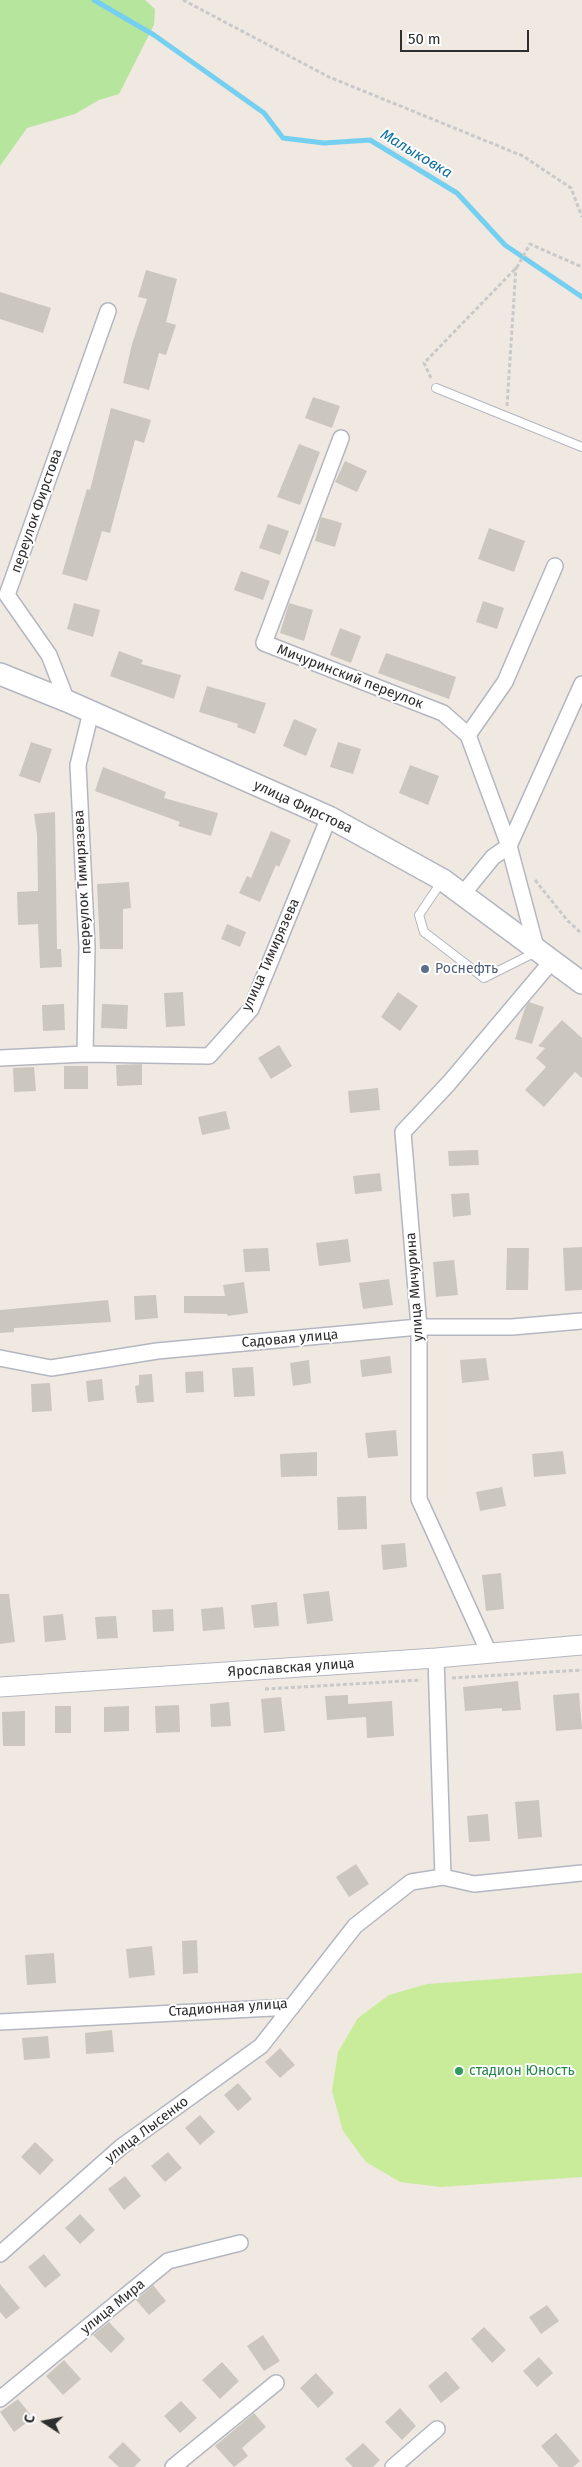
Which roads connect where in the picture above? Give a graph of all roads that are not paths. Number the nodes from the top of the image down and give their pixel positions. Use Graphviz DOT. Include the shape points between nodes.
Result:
graph roads {
  1 [pos="108,311"];
  2 [pos="436,388"];
  3 [pos="341,438"];
  4 [pos="582,447"];
  5 [pos="555,566"];
  6 [pos="4,594"];
  7 [pos="0,674"];
  8 [pos="582,684"];
  9 [pos="68,701"];
  10 [pos="90,712"];
  11 [pos="468,735"];
  12 [pos="329,817"];
  13 [pos="509,846"];
  14 [pos="443,880"];
  15 [pos="462,895"];
  16 [pos="544,956"];
  17 [pos="582,983"];
  18 [pos="85,1054"];
  19 [pos="0,1058"];
  20 [pos="582,1321"];
  21 [pos="419,1327"];
  22 [pos="0,1358"];
  23 [pos="582,1645"];
  24 [pos="488,1654"];
  25 [pos="436,1658"];
  26 [pos="0,1687"];
  27 [pos="582,1873"];
  28 [pos="443,1877"];
  29 [pos="292,2007"];
  30 [pos="0,2022"];
  31 [pos="240,2243"];
  32 [pos="0,2254"];
  33 [pos="276,2383"];
  34 [pos="0,2399"];
  35 [pos="437,2429"];
  36 [pos="173,2467"];
  37 [pos="392,2467"];
  1 -- 6 [label="street, переулок Фирстова"];
  2 -- 4 [label="lane"];
  3 -- 11 [label="street, Мичуринский переулок" via="264,643 443,713"];
  5 -- 11 [label="street" via="505,682"];
  6 -- 9 [label="street, переулок Фирстова" via="49,656"];
  7 -- 9 [label="main road, улица Фирстова"];
  8 -- 13 [label="street"];
  9 -- 10 [label="main road, улица Фирстова"];
  10 -- 12 [label="main road, улица Фирстова"];
  10 -- 18 [label="street, переулок Тимирязева" via="78,765 87,947"];
  11 -- 13 [label="street, Мичуринский переулок"];
  12 -- 14 [label="main road, улица Фирстова"];
  12 -- 18 [label="street, улица Тимирязева" via="251,1009 209,1056"];
  13 -- 15 [label="street" via="493,857"];
  13 -- 16 [label="street, Мичуринский переулок"];
  14 -- 15 [label="main road, улица Фирстова"];
  14 -- 16 [label="lane" via="420,915 424,932 484,978"];
  15 -- 16 [label="main road, улица Фирстова"];
  16 -- 17 [label="main road, улица Фирстова"];
  16 -- 21 [label="street, улица Мичурина" via="449,1083 403,1132"];
  18 -- 19 [label="street, улица Тимирязева"];
  20 -- 21 [label="street, Садовая улица" via="512,1327"];
  21 -- 22 [label="street, Садовая улица" via="156,1351 51,1368"];
  21 -- 24 [label="street, улица Мичурина" via="419,1499"];
  23 -- 24 [label="street, Ярославская улица"];
  24 -- 25 [label="street, Ярославская улица"];
  25 -- 26 [label="street, Ярославская улица"];
  25 -- 28 [label="street"];
  27 -- 28 [label="street, Стадионная улица" via="474,1884"];
  28 -- 29 [label="street, Стадионная улица" via="411,1882 355,1926"];
  29 -- 30 [label="street, Стадионная улица"];
  29 -- 32 [label="street, улица Лысенко" via="261,2046 121,2147"];
  31 -- 34 [label="street, улица Мира" via="168,2261"];
  33 -- 36 [label="street"];
  35 -- 37 [label="street"];
}
